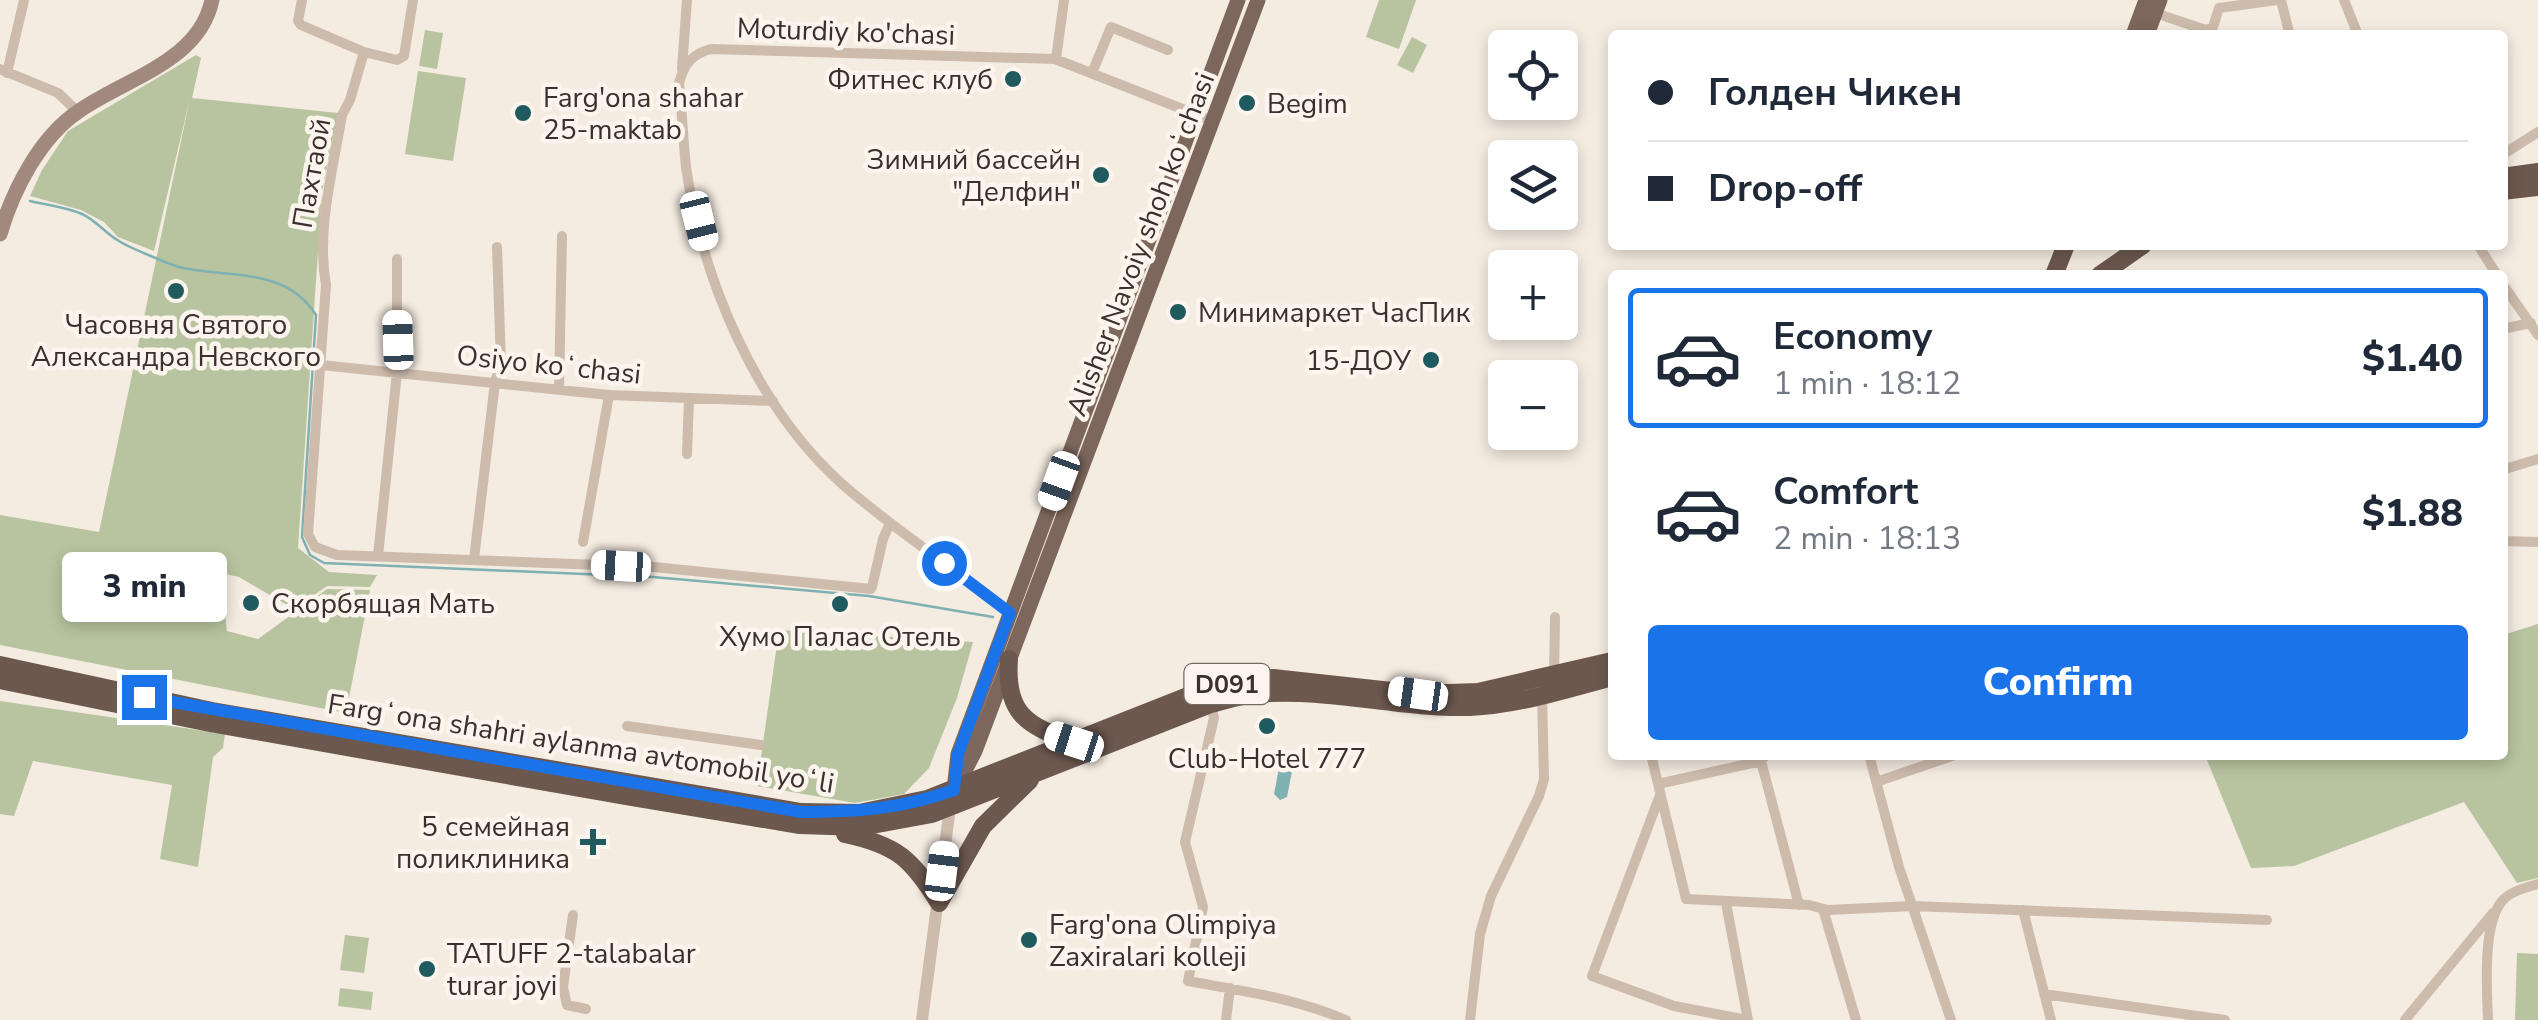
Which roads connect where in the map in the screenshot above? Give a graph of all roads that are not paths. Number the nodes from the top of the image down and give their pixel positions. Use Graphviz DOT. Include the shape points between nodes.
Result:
graph roads {
  1 [pos="24,0"];
  2 [pos="212,0"];
  3 [pos="302,0"];
  4 [pos="413,0"];
  5 [pos="687,0"];
  6 [pos="1064,0"];
  7 [pos="1238,0"];
  8 [pos="1258,0"];
  9 [pos="2279,0"];
  10 [pos="2344,0"];
  11 [pos="2154,4"];
  12 [pos="2136,30"];
  13 [pos="2148,30"];
  14 [pos="2197,30"];
  15 [pos="2205,30"];
  16 [pos="2288,30"];
  17 [pos="2356,30"];
  18 [pos="1168,50"];
  19 [pos="364,52"];
  20 [pos="1056,59"];
  21 [pos="682,70"];
  22 [pos="4,71"];
  23 [pos="1092,74"];
  24 [pos="78,111"];
  25 [pos="1196,115"];
  26 [pos="1213,121"];
  27 [pos="2538,132"];
  28 [pos="2508,151"];
  29 [pos="2538,172"];
  30 [pos="2508,175"];
  31 [pos="2538,187"];
  32 [pos="2508,190"];
  33 [pos="0,234"];
  34 [pos="562,236"];
  35 [pos="497,247"];
  36 [pos="2136,250"];
  37 [pos="396,259"];
  38 [pos="2107,270"];
  39 [pos="2508,291"];
  40 [pos="2531,323"];
  41 [pos="2508,328"];
  42 [pos="2538,335"];
  43 [pos="321,365"];
  44 [pos="396,372"];
  45 [pos="496,382"];
  46 [pos="559,389"];
  47 [pos="609,395"];
  48 [pos="688,399"];
  49 [pos="773,401"];
  50 [pos="687,454"];
  51 [pos="2538,459"];
  52 [pos="2508,468"];
  53 [pos="890,524"];
  54 [pos="2508,541"];
  55 [pos="584,542"];
  56 [pos="2538,542"];
  57 [pos="378,556"];
  58 [pos="474,559"];
  59 [pos="1010,613"];
  60 [pos="1555,618"];
  61 [pos="1010,659"];
  62 [pos="1608,663"];
  63 [pos="0,664"];
  64 [pos="1554,677"];
  65 [pos="1608,678"];
  66 [pos="0,680"];
  67 [pos="1542,695"];
  68 [pos="1211,704"];
  69 [pos="627,726"];
  70 [pos="1074,742"];
  71 [pos="760,746"];
  72 [pos="1652,760"];
  73 [pos="1757,760"];
  74 [pos="1764,760"];
  75 [pos="1870,760"];
  76 [pos="1940,760"];
  77 [pos="1042,769"];
  78 [pos="1876,782"];
  79 [pos="1659,789"];
  80 [pos="952,799"];
  81 [pos="800,824"];
  82 [pos="2538,884"];
  83 [pos="938,903"];
  84 [pos="1726,903"];
  85 [pos="1799,905"];
  86 [pos="1913,906"];
  87 [pos="1822,908"];
  88 [pos="2498,908"];
  89 [pos="2023,910"];
  90 [pos="573,915"];
  91 [pos="2268,920"];
  92 [pos="1230,988"];
  93 [pos="2044,994"];
  94 [pos="1316,1007"];
  95 [pos="586,1009"];
  96 [pos="922,1020"];
  97 [pos="1226,1020"];
  98 [pos="1313,1020"];
  99 [pos="1346,1020"];
  100 [pos="1470,1020"];
  101 [pos="1747,1020"];
  102 [pos="1856,1020"];
  103 [pos="1951,1020"];
  104 [pos="2051,1020"];
  105 [pos="2225,1020"];
  106 [pos="2405,1020"];
  107 [pos="2488,1020"];
  1 -- 22 [label="street"];
  2 -- 24 [label="main road" via="203,28 186,47"];
  3 -- 19 [label="street" via="301,24"];
  4 -- 19 [label="street" via="402,60"];
  5 -- 21 [label="street"];
  6 -- 20 [label="street"];
  7 -- 25 [label="main road, Alisher Navoiy shoh koʻchasi"];
  8 -- 26 [label="main road, Alisher Navoiy shoh koʻchasi"];
  9 -- 15 [label="street" via="2219,8 2213,27"];
  9 -- 16 [label="street"];
  10 -- 17 [label="street"];
  11 -- 12 [label="main road"];
  11 -- 13 [label="main road"];
  11 -- 14 [label="street"];
  18 -- 23 [label="street" via="1111,27"];
  19 -- 43 [label="street, Пахтаой" via="342,116 323,231"];
  20 -- 21 [label="street, Moturdiy ko'chasi" via="711,50"];
  20 -- 23 [label="street, Moturdiy ko'chasi"];
  21 -- 49 [label="street" via="687,168 716,292"];
  22 -- 24 [label="street" via="58,93"];
  23 -- 25 [label="street, Moturdiy ko'chasi"];
  24 -- 33 [label="main road" via="38,154"];
  25 -- 26 [label="street, Moturdiy ko'chasi"];
  25 -- 59 [label="main road, Alisher Navoiy shoh koʻchasi"];
  26 -- 61 [label="main road, Alisher Navoiy shoh koʻchasi"];
  27 -- 28 [label="street"];
  29 -- 30 [label="highway"];
  31 -- 32 [label="highway"];
  34 -- 46 [label="street"];
  35 -- 45 [label="street"];
  36 -- 38 [label="highway"];
  37 -- 44 [label="street"];
  39 -- 40 [label="street"];
  40 -- 41 [label="street"];
  40 -- 42 [label="street"];
  43 -- 44 [label="street, Osiyo koʻchasi"];
  43 -- 57 [label="street, Пахтаой" via="310,540 331,554"];
  44 -- 45 [label="street, Osiyo koʻchasi"];
  44 -- 57 [label="street"];
  45 -- 46 [label="street, Osiyo koʻchasi"];
  45 -- 58 [label="street"];
  46 -- 47 [label="street, Osiyo koʻchasi"];
  47 -- 48 [label="street, Osiyo koʻchasi"];
  47 -- 55 [label="street"];
  48 -- 49 [label="street, Osiyo koʻchasi"];
  48 -- 50 [label="street"];
  49 -- 53 [label="street" via="836,479"];
  51 -- 52 [label="street"];
  53 -- 58 [label="street" via="872,588 654,567"];
  53 -- 59 [label="street"];
  54 -- 56 [label="street"];
  57 -- 58 [label="street"];
  59 -- 80 [label="main road, Alisher Navoiy shoh koʻchasi" via="958,754"];
  60 -- 64 [label="street"];
  61 -- 70 [label="highway" via="1007,687 1021,714 1044,732"];
  61 -- 80 [label="main road, Alisher Navoiy shoh koʻchasi"];
  62 -- 64 [label="highway, Fargʻona shahri aylanma avtomobil yoʻli / D091"];
  63 -- 80 [label="highway, Fargʻona shahri aylanma avtomobil yoʻli / D091" via="212,712 801,812 859,813"];
  64 -- 70 [label="highway, Fargʻona shahri aylanma avtomobil yoʻli / D091" via="1478,692 1418,694 1305,680 1240,680"];
  65 -- 67 [label="highway, Fargʻona shahri aylanma avtomobil yoʻli / D091"];
  66 -- 81 [label="highway, Fargʻona shahri aylanma avtomobil yoʻli / D091" via="210,723"];
  67 -- 68 [label="highway, Fargʻona shahri aylanma avtomobil yoʻli / D091" via="1474,706 1305,694 1255,694"];
  67 -- 100 [label="street" via="1544,779 1491,896"];
  68 -- 77 [label="highway, Fargʻona shahri aylanma avtomobil yoʻli / D091"];
  68 -- 92 [label="street" via="1214,718 1184,842 1203,907 1188,981"];
  69 -- 71 [label="street"];
  70 -- 80 [label="highway, Fargʻona shahri aylanma avtomobil yoʻli / D091"];
  72 -- 79 [label="street"];
  73 -- 79 [label="street"];
  74 -- 85 [label="street"];
  75 -- 78 [label="street"];
  76 -- 78 [label="street"];
  77 -- 80 [label="highway, Fargʻona shahri aylanma avtomobil yoʻli / D091"];
  77 -- 83 [label="highway" via="983,826"];
  78 -- 86 [label="street"];
  79 -- 84 [label="street" via="1686,899"];
  79 -- 101 [label="street" via="1592,976 1674,1006"];
  80 -- 81 [label="highway, Fargʻona shahri aylanma avtomobil yoʻli / D091" via="903,822"];
  80 -- 83 [label="street, Alisher Navoiy shoh koʻchasi"];
  81 -- 83 [label="highway" via="900,852"];
  82 -- 88 [label="street" via="2516,891"];
  83 -- 96 [label="street, Alisher Navoiy shoh koʻchasi"];
  84 -- 85 [label="street"];
  84 -- 101 [label="street"];
  85 -- 87 [label="street"];
  86 -- 87 [label="street"];
  86 -- 89 [label="street"];
  86 -- 103 [label="street"];
  87 -- 102 [label="street"];
  88 -- 106 [label="street"];
  88 -- 107 [label="street" via="2486,968"];
  89 -- 91 [label="street"];
  89 -- 93 [label="street"];
  90 -- 95 [label="street" via="563,987 568,1005"];
  92 -- 94 [label="street"];
  92 -- 97 [label="street"];
  93 -- 104 [label="street"];
  93 -- 105 [label="street"];
  94 -- 98 [label="street"];
  94 -- 99 [label="street"];
}
